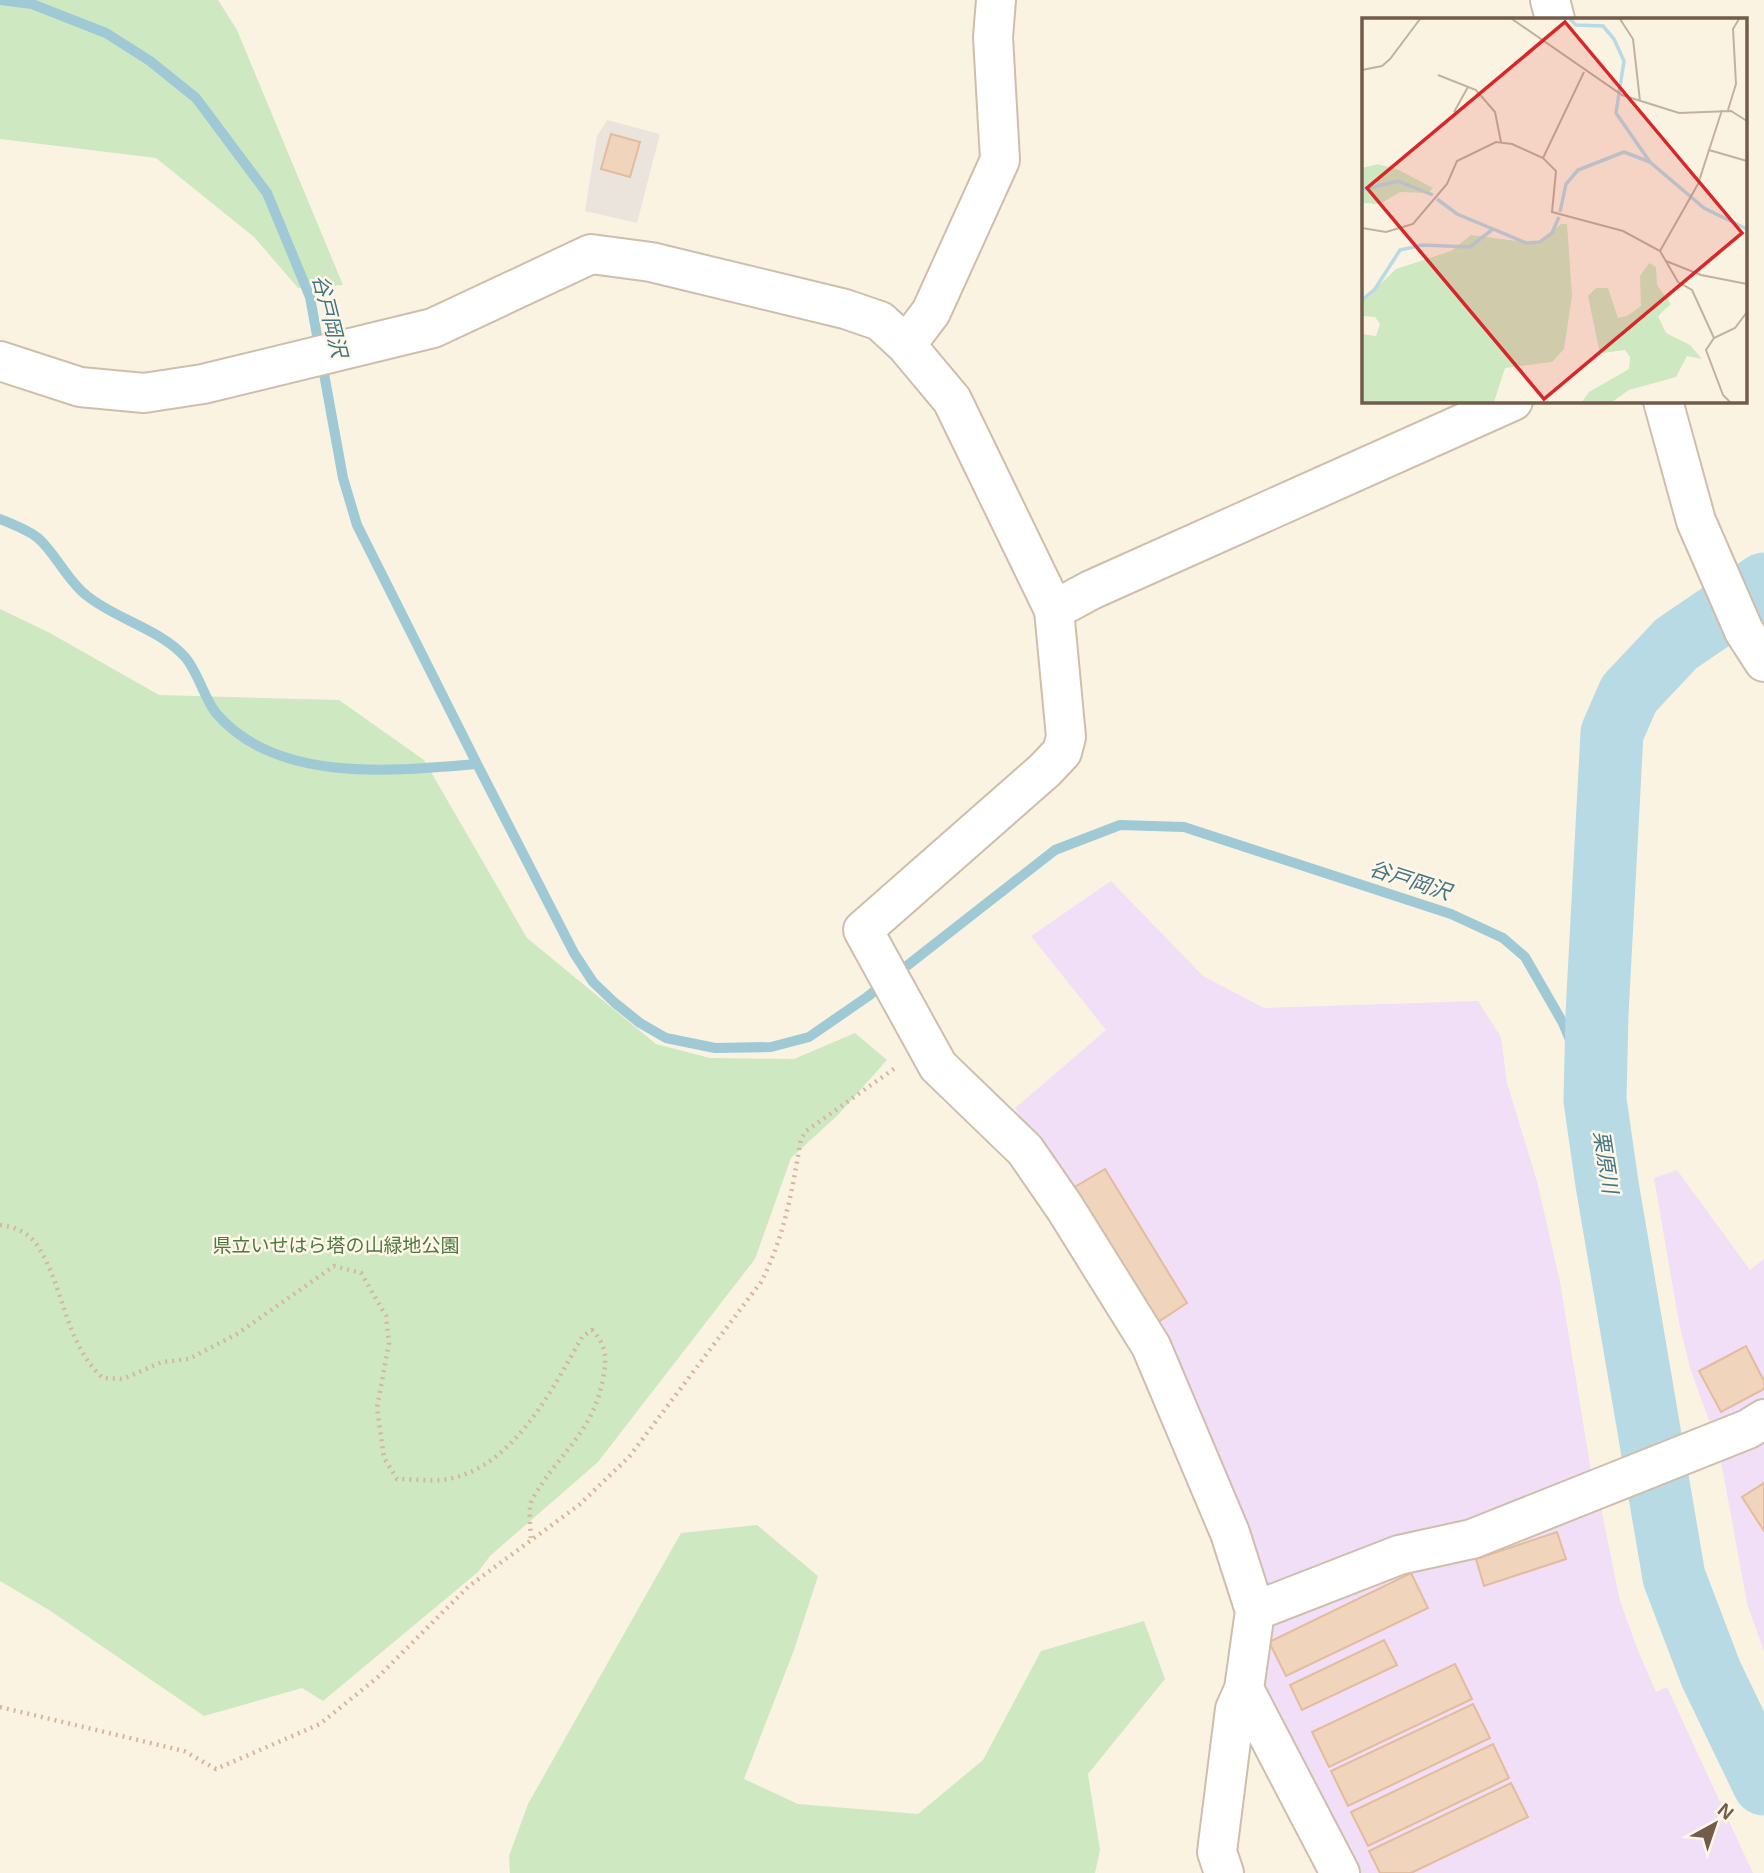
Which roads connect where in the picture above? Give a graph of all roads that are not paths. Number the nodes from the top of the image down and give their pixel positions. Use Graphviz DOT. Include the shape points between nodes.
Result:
graph roads {
  1 [pos="996,0"];
  2 [pos="1550,0"];
  3 [pos="1555,18"];
  4 [pos="906,345"];
  5 [pos="0,360"];
  6 [pos="1511,402"];
  7 [pos="1663,402"];
  8 [pos="1054,610"];
  9 [pos="1764,662"];
  10 [pos="1764,1419"];
  11 [pos="1255,1611"];
  12 [pos="1244,1689"];
  13 [pos="1224,1873"];
  14 [pos="1340,1873"];
  1 -- 4 [label="street" via="993,37 1000,160 931,312"];
  2 -- 3 [label="street"];
  4 -- 5 [label="street" via="880,321 845,309 651,262 591,254 433,328 203,384 144,393 80,387"];
  4 -- 8 [label="street" via="952,400"];
  6 -- 8 [label="street"];
  7 -- 9 [label="street" via="1696,521 1744,631"];
  8 -- 11 [label="street" via="1066,737 1062,752 863,930 938,1066 1025,1150 1151,1346 1230,1533"];
  10 -- 11 [label="street" via="1472,1539 1399,1555"];
  11 -- 12 [label="street"];
  12 -- 13 [label="street" via="1235,1709 1217,1852"];
  12 -- 14 [label="street"];
}
